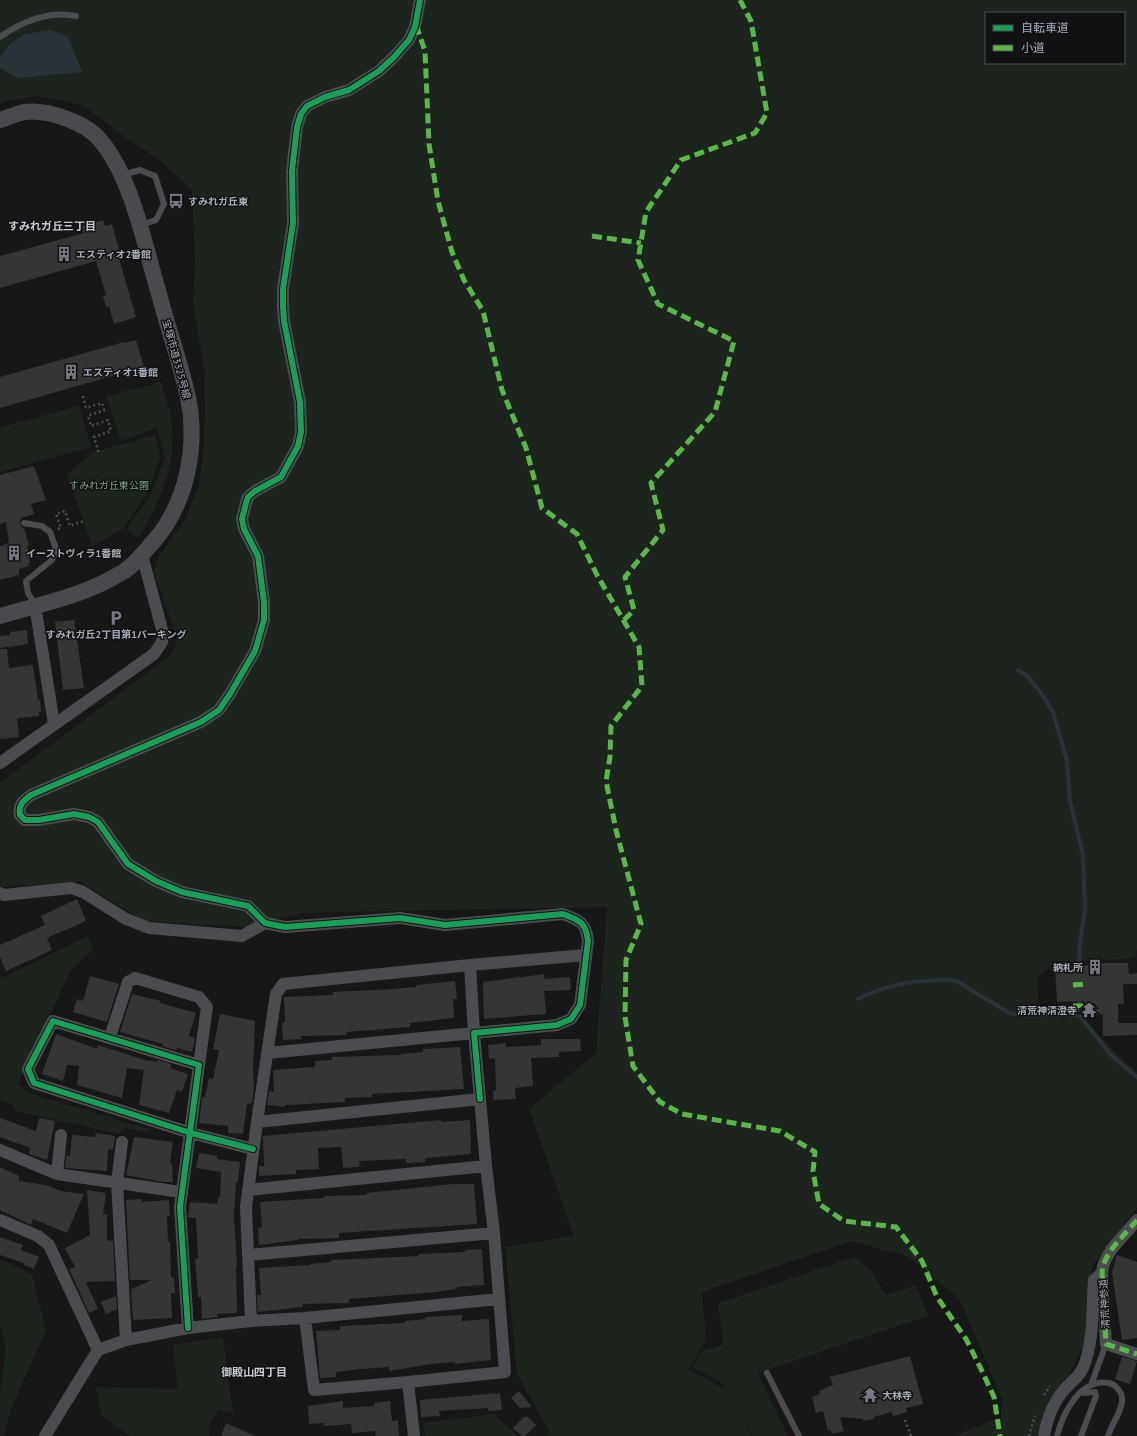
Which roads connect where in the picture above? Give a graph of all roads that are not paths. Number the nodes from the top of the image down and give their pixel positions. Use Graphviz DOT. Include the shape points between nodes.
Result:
graph roads {
  1 [pos="420,0"];
  2 [pos="76,16"];
  3 [pos="0,37"];
  4 [pos="0,120"];
  5 [pos="122,174"];
  6 [pos="139,225"];
  7 [pos="24,523"];
  8 [pos="142,555"];
  9 [pos="35,605"];
  10 [pos="0,616"];
  11 [pos="54,724"];
  12 [pos="0,763"];
  13 [pos="0,894"];
  14 [pos="265,923"];
  15 [pos="586,955"];
  16 [pos="470,965"];
  17 [pos="474,1033"];
  18 [pos="110,1037"];
  19 [pos="268,1053"];
  20 [pos="199,1065"];
  21 [pos="480,1099"];
  22 [pos="257,1122"];
  23 [pos="191,1133"];
  24 [pos="61,1135"];
  25 [pos="122,1142"];
  26 [pos="253,1149"];
  27 [pos="0,1150"];
  28 [pos="486,1166"];
  29 [pos="57,1174"];
  30 [pos="117,1182"];
  31 [pos="248,1190"];
  32 [pos="181,1192"];
  33 [pos="0,1220"];
  34 [pos="1137,1220"];
  35 [pos="494,1233"];
  36 [pos="249,1255"];
  37 [pos="1102,1273"];
  38 [pos="499,1299"];
  39 [pos="305,1318"];
  40 [pos="251,1321"];
  41 [pos="188,1328"];
  42 [pos="126,1340"];
  43 [pos="1106,1344"];
  44 [pos="98,1350"];
  45 [pos="1137,1354"];
  46 [pos="767,1373"];
  47 [pos="408,1382"];
  48 [pos="1091,1385"];
  49 [pos="1077,1396"];
  50 [pos="45,1436"];
  51 [pos="414,1436"];
  52 [pos="799,1436"];
  53 [pos="1044,1436"];
  54 [pos="1056,1436"];
  55 [pos="1081,1436"];
  56 [pos="1108,1436"];
  1 -- 14 [label="street" via="412,34 394,57 379,71 349,90 325,97 307,106 297,126 292,171 293,223 283,306 300,402 301,432 298,446 281,477 248,497 244,509 244,529 258,556 264,602 264,620 255,651 218,710 201,722 31,795 19,808 20,815 25,820 74,814 89,817 98,822 128,864 156,881 182,892 248,906"];
  2 -- 3 [label="lane" via="52,15 15,26"];
  4 -- 5 [label="street, 宝塚市道3325号線" via="24,112 50,113 79,124 101,140"];
  5 -- 6 [label="street, 宝塚市道3325号線"];
  5 -- 6 [label="lane" via="140,170 155,176 164,204 156,220"];
  6 -- 8 [label="street, 宝塚市道3325号線" via="188,398 191,447 187,475 180,497 161,533"];
  7 -- 9 [label="lane" via="42,526 50,532 56,549 52,560 26,581 28,593"];
  8 -- 9 [label="street, 宝塚市道3325号線" via="122,572 103,583 80,593"];
  8 -- 11 [label="street" via="163,633 159,648"];
  9 -- 10 [label="street, 宝塚市道3325号線"];
  9 -- 11 [label="street"];
  11 -- 12 [label="street"];
  13 -- 14 [label="street" via="71,888 83,892 126,919 149,928 242,936"];
  14 -- 15 [label="street" via="285,926 400,918 445,925 563,914 579,920 587,931"];
  15 -- 16 [label="street"];
  15 -- 17 [label="street" via="580,1005 571,1019 557,1025"];
  16 -- 17 [label="street"];
  16 -- 19 [label="street" via="284,984 276,994"];
  17 -- 19 [label="street"];
  17 -- 21 [label="street"];
  18 -- 20 [label="street"];
  18 -- 20 [label="street" via="128,982 135,978 199,997 207,1007"];
  18 -- 23 [label="street" via="53,1021 28,1069 34,1083"];
  19 -- 22 [label="street"];
  20 -- 23 [label="street"];
  21 -- 22 [label="street"];
  21 -- 28 [label="street"];
  22 -- 26 [label="street"];
  23 -- 26 [label="street"];
  23 -- 32 [label="street"];
  24 -- 29 [label="street"];
  25 -- 30 [label="street"];
  26 -- 31 [label="street"];
  27 -- 29 [label="street"];
  28 -- 31 [label="street"];
  28 -- 35 [label="street"];
  29 -- 30 [label="street"];
  30 -- 32 [label="street"];
  30 -- 42 [label="street"];
  31 -- 36 [label="street" via="246,1207"];
  32 -- 41 [label="street"];
  33 -- 44 [label="street" via="38,1236 49,1245"];
  34 -- 37 [label="street, 清荒神参道" via="1108,1255"];
  35 -- 36 [label="street"];
  35 -- 38 [label="street"];
  36 -- 40 [label="street"];
  37 -- 43 [label="street, 清荒神参道"];
  37 -- 53 [label="street" via="1094,1280 1089,1347 1083,1369 1057,1400"];
  38 -- 39 [label="street"];
  38 -- 47 [label="street" via="505,1372"];
  39 -- 40 [label="street"];
  39 -- 47 [label="street" via="314,1390"];
  40 -- 41 [label="street"];
  41 -- 42 [label="street"];
  42 -- 44 [label="street"];
  43 -- 45 [label="street"];
  43 -- 48 [label="lane"];
  44 -- 50 [label="street"];
  46 -- 52 [label="lane"];
  47 -- 51 [label="street"];
  48 -- 49 [label="lane"];
  48 -- 56 [label="lane" via="1101,1382 1113,1384 1123,1399"];
  49 -- 54 [label="lane" via="1063,1417"];
  49 -- 55 [label="lane" via="1088,1391 1096,1394"];
}
